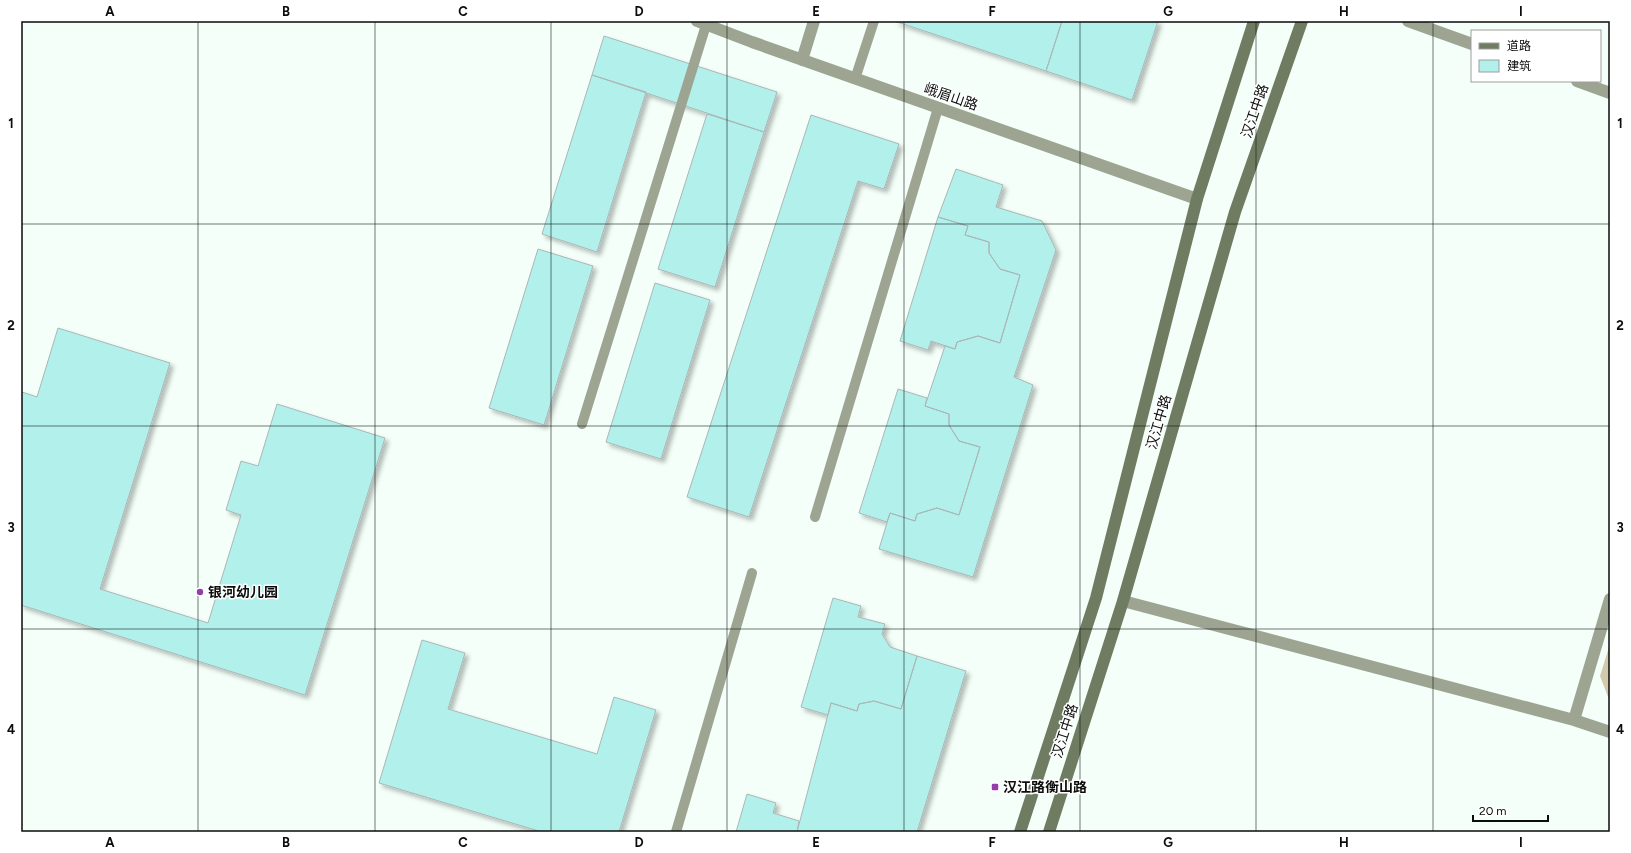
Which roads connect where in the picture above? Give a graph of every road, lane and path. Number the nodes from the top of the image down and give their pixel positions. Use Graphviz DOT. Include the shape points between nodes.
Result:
graph roads {
  1 [pos="814,21"];
  2 [pos="874,21"];
  3 [pos="1254,21"];
  4 [pos="1302,21"];
  5 [pos="1408,21"];
  6 [pos="701,23"];
  7 [pos="1471,44"];
  8 [pos="802,60"];
  9 [pos="855,79"];
  10 [pos="1580,82"];
  11 [pos="1610,93"];
  12 [pos="938,108"];
  13 [pos="1197,199"];
  14 [pos="582,424"];
  15 [pos="815,517"];
  16 [pos="752,573"];
  17 [pos="1610,599"];
  18 [pos="1123,601"];
  19 [pos="1574,720"];
  20 [pos="1610,732"];
  21 [pos="676,832"];
  22 [pos="1020,832"];
  23 [pos="1049,832"];
  1 -- 8 [label="street"];
  2 -- 9 [label="lane"];
  3 -- 13 [label="main road, 汉江中路"];
  4 -- 18 [label="main road, 汉江中路" via="1235,212"];
  5 -- 7 [label="street"];
  6 -- 8 [label="street, 峨眉山路"];
  6 -- 14 [label="lane"];
  8 -- 9 [label="street, 峨眉山路"];
  9 -- 12 [label="street, 峨眉山路"];
  10 -- 11 [label="street"];
  12 -- 13 [label="street, 峨眉山路"];
  12 -- 15 [label="lane"];
  13 -- 22 [label="main road, 汉江中路" via="1096,598"];
  16 -- 21 [label="lane"];
  17 -- 19 [label="street"];
  18 -- 19 [label="street"];
  18 -- 23 [label="main road, 汉江中路"];
  19 -- 20 [label="street"];
}
